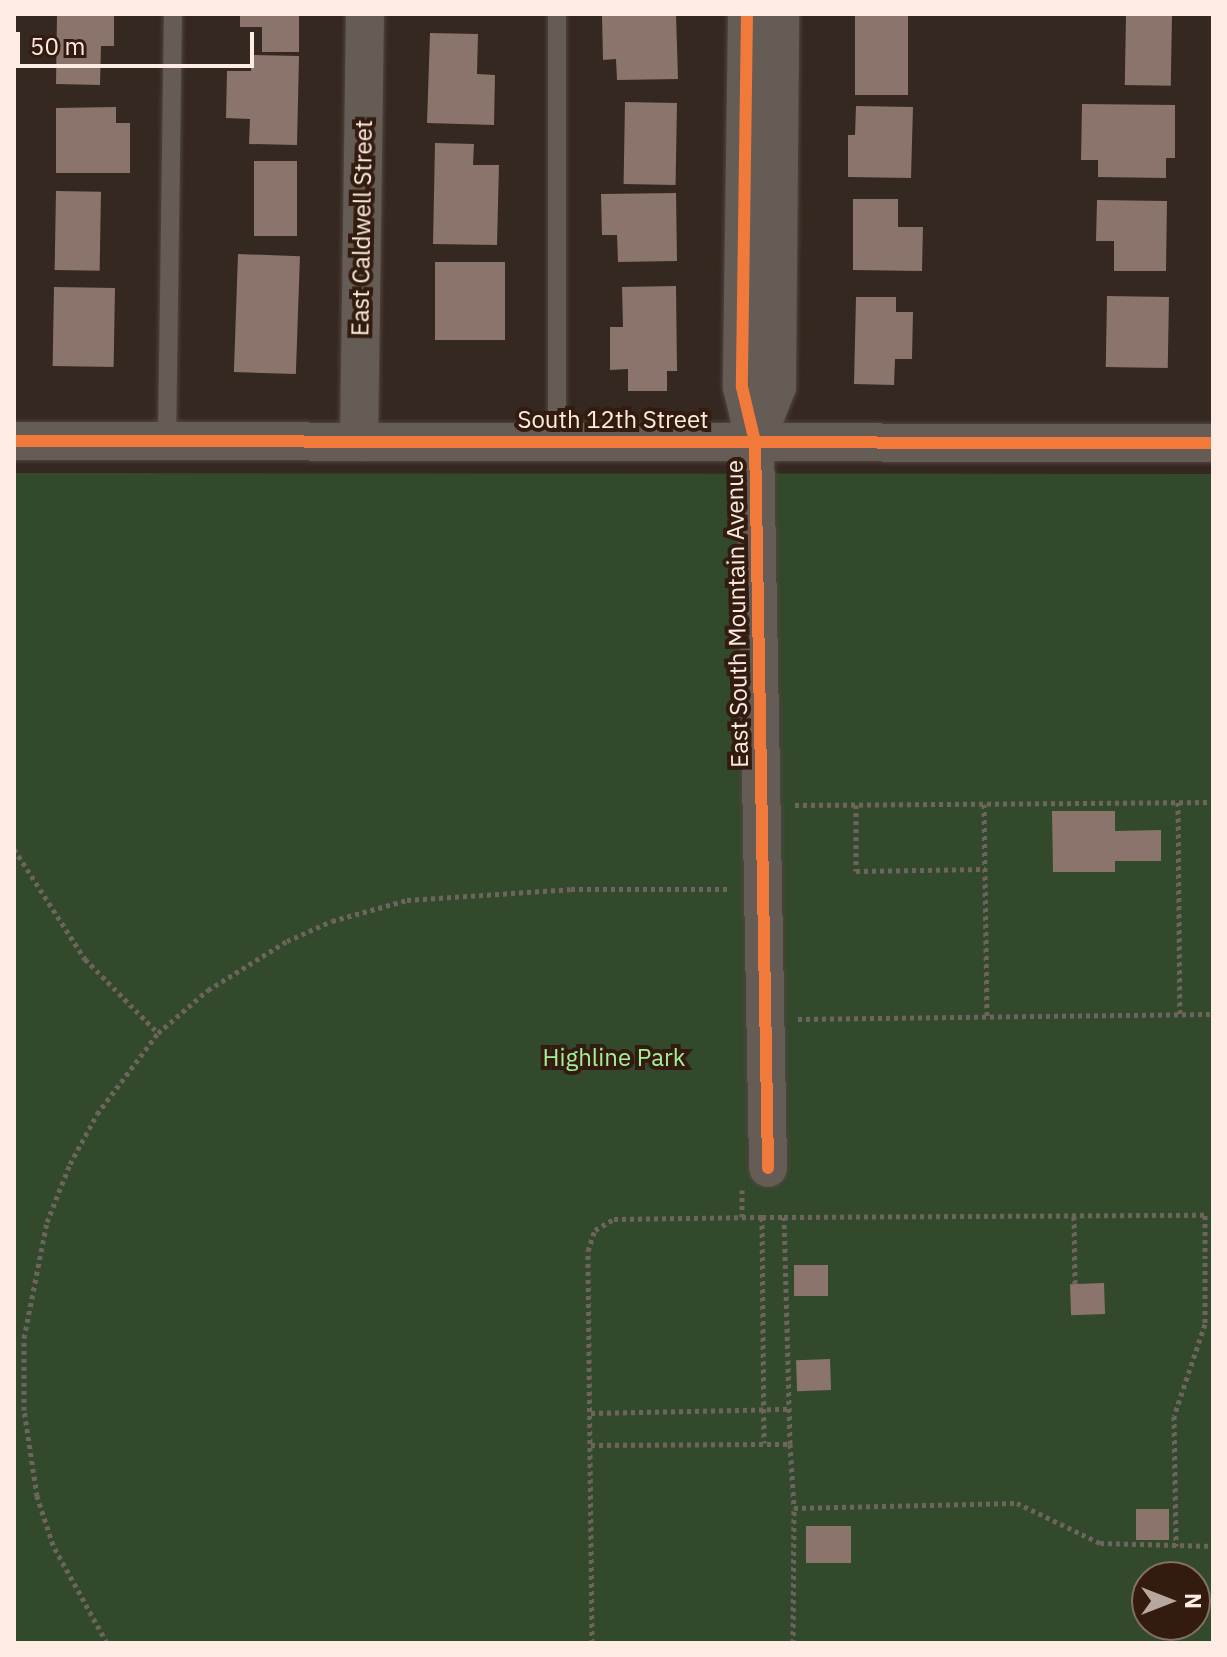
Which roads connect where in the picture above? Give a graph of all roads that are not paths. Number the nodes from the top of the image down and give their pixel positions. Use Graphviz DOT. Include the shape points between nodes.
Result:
graph roads {
  1 [pos="173,14"];
  2 [pos="365,14"];
  3 [pos="557,14"];
  4 [pos="747,14"];
  5 [pos="780,14"];
  6 [pos="14,441"];
  7 [pos="167,441"];
  8 [pos="359,442"];
  9 [pos="755,442"];
  10 [pos="557,443"];
  11 [pos="1213,443"];
  12 [pos="768,1168"];
  1 -- 7 [label="lane"];
  2 -- 8 [label="street, East Caldwell Street"];
  3 -- 10 [label="lane"];
  4 -- 9 [label="street, East South Mountain Avenue" via="742,387"];
  5 -- 9 [label="street, East South Mountain Avenue" via="777,387"];
  6 -- 7 [label="street, South 12th Street"];
  7 -- 8 [label="street, South 12th Street"];
  8 -- 10 [label="street, South 12th Street"];
  9 -- 10 [label="street, South 12th Street"];
  9 -- 11 [label="street, South 12th Street"];
  9 -- 12 [label="street, East South Mountain Avenue"];
}
